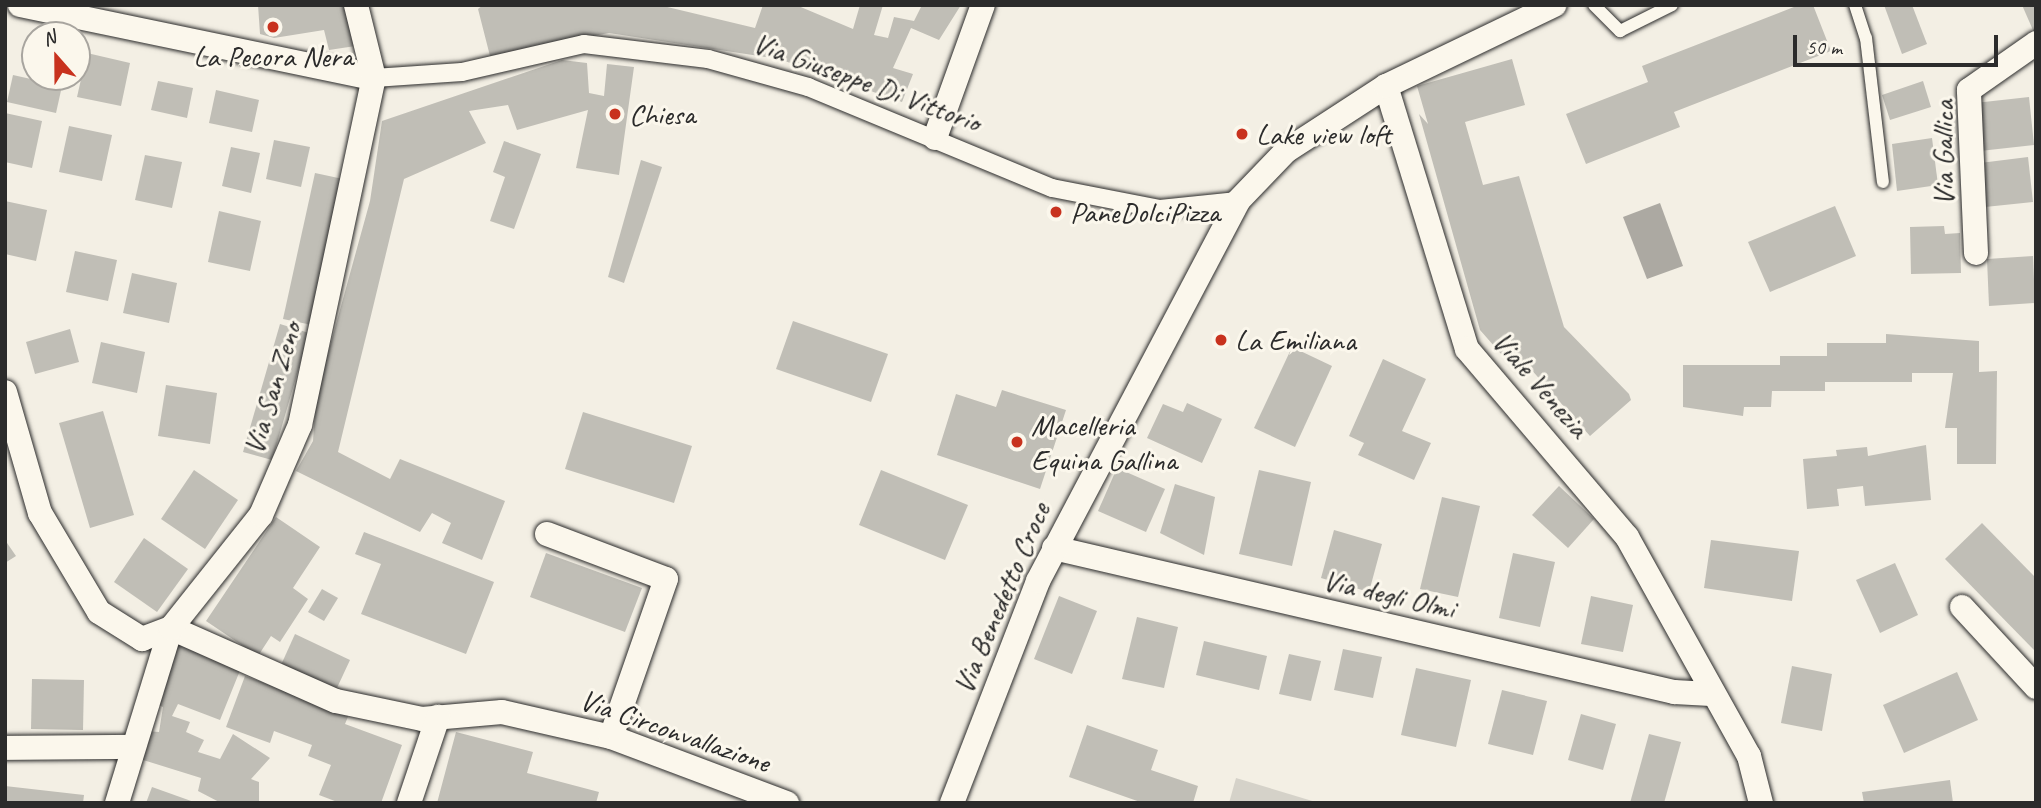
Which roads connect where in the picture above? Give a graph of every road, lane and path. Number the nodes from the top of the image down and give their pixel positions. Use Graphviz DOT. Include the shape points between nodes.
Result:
graph roads {
  1 [pos="20,5"];
  2 [pos="356,5"];
  3 [pos="984,5"];
  4 [pos="1553,5"];
  5 [pos="1594,5"];
  6 [pos="1672,5"];
  7 [pos="1855,5"];
  8 [pos="2036,43"];
  9 [pos="374,78"];
  10 [pos="1386,86"];
  11 [pos="935,138"];
  12 [pos="1883,182"];
  13 [pos="1238,201"];
  14 [pos="1976,253"];
  15 [pos="5,392"];
  16 [pos="15,453"];
  17 [pos="547,534"];
  18 [pos="1054,548"];
  19 [pos="1962,607"];
  20 [pos="171,628"];
  21 [pos="2036,687"];
  22 [pos="1711,694"];
  23 [pos="438,717"];
  24 [pos="611,737"];
  25 [pos="131,747"];
  26 [pos="5,748"];
  27 [pos="117,803"];
  28 [pos="409,803"];
  29 [pos="786,803"];
  30 [pos="952,803"];
  31 [pos="1761,803"];
  1 -- 9 [label="street, Via Giuseppe Di Vittorio"];
  2 -- 9 [label="street"];
  3 -- 11 [label="street"];
  4 -- 10 [label="street"];
  5 -- 6 [label="lane" via="1620,30"];
  7 -- 12 [label="lane" via="1866,38"];
  8 -- 14 [label="street, Via Gallica" via="1969,90"];
  9 -- 11 [label="street, Via Giuseppe Di Vittorio" via="462,72 584,44 708,59 808,87"];
  9 -- 20 [label="street, Via San Zeno" via="300,425 261,515"];
  10 -- 13 [label="street" via="1286,151"];
  10 -- 22 [label="street, Viale Venezia" via="1467,349 1627,537"];
  11 -- 13 [label="street, Via Giuseppe Di Vittorio" via="1052,188 1160,209"];
  13 -- 18 [label="street, Via Benedetto Croce"];
  15 -- 16 [label="street"];
  16 -- 20 [label="street" via="40,513 99,612 142,639"];
  17 -- 24 [label="street" via="666,579"];
  18 -- 22 [label="street, Via degli Olmi" via="1674,692"];
  18 -- 30 [label="street, Via Benedetto Croce"];
  19 -- 21 [label="street"];
  20 -- 23 [label="street, Via Circonvallazione" via="336,701"];
  20 -- 25 [label="street, Via San Zeno"];
  22 -- 31 [label="street, Viale Venezia" via="1749,756"];
  23 -- 24 [label="street, Via Circonvallazione" via="502,712"];
  23 -- 28 [label="street"];
  24 -- 29 [label="street, Via Circonvallazione"];
  25 -- 26 [label="street"];
  25 -- 27 [label="street, Via San Zeno"];
}
